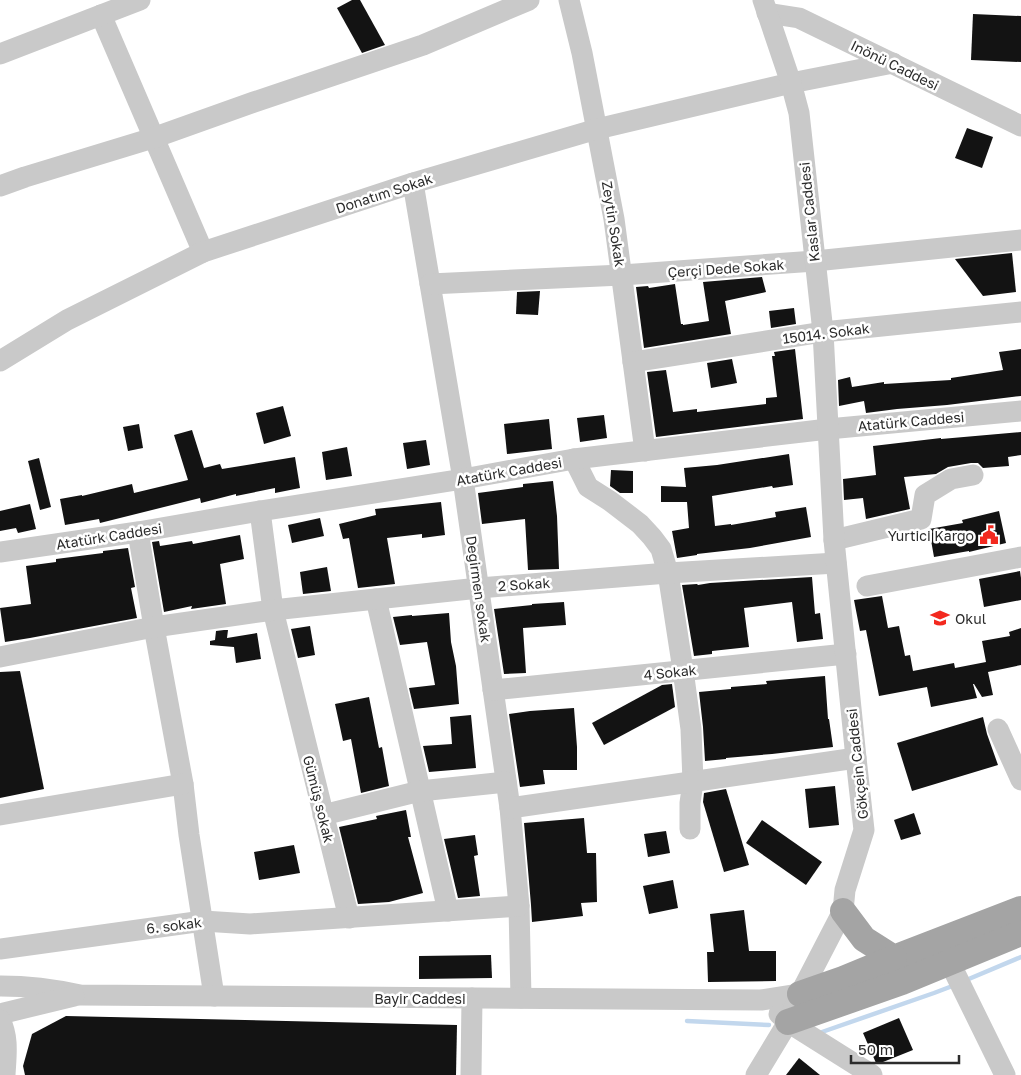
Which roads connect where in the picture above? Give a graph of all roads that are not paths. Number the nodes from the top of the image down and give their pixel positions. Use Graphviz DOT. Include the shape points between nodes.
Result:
graph roads {
  1 [pos="530,0"];
  2 [pos="569,0"];
  3 [pos="137,1"];
  4 [pos="765,6"];
  5 [pos="100,15"];
  6 [pos="0,54"];
  7 [pos="893,63"];
  8 [pos="791,83"];
  9 [pos="1021,126"];
  10 [pos="597,128"];
  11 [pos="153,138"];
  12 [pos="413,183"];
  13 [pos="0,186"];
  14 [pos="1021,240"];
  15 [pos="203,252"];
  16 [pos="815,261"];
  17 [pos="622,275"];
  18 [pos="430,284"];
  19 [pos="1021,312"];
  20 [pos="822,332"];
  21 [pos="0,361"];
  22 [pos="633,362"];
  23 [pos="1021,411"];
  24 [pos="828,429"];
  25 [pos="645,451"];
  26 [pos="574,459"];
  27 [pos="973,475"];
  28 [pos="463,479"];
  29 [pos="260,511"];
  30 [pos="138,532"];
  31 [pos="834,540"];
  32 [pos="0,552"];
  33 [pos="1021,557"];
  34 [pos="836,563"];
  35 [pos="668,573"];
  36 [pos="867,586"];
  37 [pos="479,588"];
  38 [pos="376,599"];
  39 [pos="273,610"];
  40 [pos="154,627"];
  41 [pos="846,654"];
  42 [pos="0,657"];
  43 [pos="683,670"];
  44 [pos="493,690"];
  45 [pos="998,729"];
  46 [pos="856,758"];
  47 [pos="1021,780"];
  48 [pos="506,782"];
  49 [pos="693,782"];
  50 [pos="183,784"];
  51 [pos="420,791"];
  52 [pos="510,808"];
  53 [pos="0,815"];
  54 [pos="324,815"];
  55 [pos="690,829"];
  56 [pos="519,906"];
  57 [pos="1021,909"];
  58 [pos="448,911"];
  59 [pos="842,911"];
  60 [pos="349,918"];
  61 [pos="203,921"];
  62 [pos="1021,933"];
  63 [pos="0,949"];
  64 [pos="894,958"];
  65 [pos="957,976"];
  66 [pos="0,986"];
  67 [pos="800,994"];
  68 [pos="80,995"];
  69 [pos="214,996"];
  70 [pos="472,998"];
  71 [pos="522,998"];
  72 [pos="761,1000"];
  73 [pos="1,1016"];
  74 [pos="788,1022"];
  75 [pos="5,1075"];
  76 [pos="471,1075"];
  77 [pos="756,1075"];
  78 [pos="872,1075"];
  79 [pos="1005,1075"];
  1 -- 11 [label="street" via="423,45"];
  2 -- 10 [label="street, Zeytin Sokak"];
  3 -- 5 [label="street"];
  4 -- 7 [label="street, Inönü Caddesi" via="799,18"];
  4 -- 8 [label="street, Kaslar Caddesi"];
  5 -- 6 [label="street"];
  5 -- 11 [label="street"];
  7 -- 8 [label="street, Donatım Sokak"];
  7 -- 9 [label="street, Inönü Caddesi"];
  8 -- 10 [label="street, Donatım Sokak"];
  8 -- 16 [label="street, Kaslar Caddesi" via="799,113"];
  10 -- 12 [label="street, Donatım Sokak"];
  10 -- 17 [label="street, Zeytin Sokak"];
  11 -- 13 [label="street"];
  11 -- 15 [label="street"];
  12 -- 15 [label="street, Donatım Sokak"];
  12 -- 18 [label="street, Değirmen sokak"];
  14 -- 16 [label="street, Çerçi Dede Sokak"];
  15 -- 21 [label="street, Donatım Sokak" via="67,320"];
  16 -- 17 [label="street, Çerçi Dede Sokak"];
  16 -- 20 [label="street, Kaslar Caddesi"];
  17 -- 18 [label="street, Çerçi Dede Sokak"];
  17 -- 22 [label="street, Zeytin Sokak"];
  18 -- 28 [label="street, Değirmen sokak"];
  19 -- 20 [label="street, 15014. Sokak"];
  20 -- 22 [label="street, 15014. Sokak"];
  20 -- 24 [label="street, Kaslar Caddesi"];
  22 -- 25 [label="street, Zeytin Sokak"];
  23 -- 24 [label="street, Atatürk Caddesi"];
  24 -- 25 [label="street, Atatürk Caddesi"];
  24 -- 31 [label="street, Gökçein Caddesi"];
  25 -- 26 [label="street, Atatürk Caddesi"];
  26 -- 28 [label="street, Atatürk Caddesi"];
  26 -- 35 [label="street" via="588,487 640,524 652,537 661,549"];
  27 -- 31 [label="street" via="951,479 925,495 921,519"];
  28 -- 29 [label="street, Atatürk Caddesi"];
  28 -- 37 [label="street, Değirmen sokak"];
  29 -- 30 [label="street, Atatürk Caddesi"];
  29 -- 39 [label="street, Gümüş sokak"];
  30 -- 32 [label="street, Atatürk Caddesi"];
  30 -- 40 [label="street"];
  31 -- 34 [label="street, Gökçein Caddesi"];
  33 -- 36 [label="street"];
  34 -- 35 [label="street, 2 Sokak"];
  34 -- 41 [label="street, Gökçein Caddesi"];
  35 -- 37 [label="street, 2 Sokak"];
  35 -- 43 [label="street"];
  37 -- 38 [label="street, 2 Sokak"];
  37 -- 44 [label="street, Değirmen sokak"];
  38 -- 39 [label="street, 2 Sokak"];
  38 -- 51 [label="street"];
  39 -- 40 [label="street, 2 Sokak"];
  39 -- 54 [label="street, Gümüş sokak"];
  40 -- 42 [label="street, 2 Sokak"];
  40 -- 50 [label="street"];
  41 -- 43 [label="street, 4 Sokak"];
  41 -- 46 [label="street, Gökçein Caddesi"];
  43 -- 44 [label="street, 4 Sokak"];
  43 -- 49 [label="street"];
  44 -- 48 [label="street, Değirmen sokak"];
  45 -- 47 [label="street"];
  46 -- 49 [label="street"];
  46 -- 59 [label="street, Gökçein Caddesi" via="864,830 845,890"];
  48 -- 51 [label="street"];
  48 -- 52 [label="street, Değirmen sokak"];
  49 -- 52 [label="street"];
  49 -- 55 [label="street"];
  50 -- 53 [label="street"];
  50 -- 61 [label="street"];
  51 -- 54 [label="street"];
  51 -- 58 [label="street"];
  52 -- 56 [label="street, Değirmen sokak"];
  54 -- 60 [label="street, Gümüş sokak"];
  56 -- 58 [label="street"];
  56 -- 71 [label="street, Değirmen sokak"];
  57 -- 64 [label="main road"];
  58 -- 60 [label="street"];
  59 -- 64 [label="main road" via="864,939"];
  59 -- 67 [label="street, Gökçein Caddesi"];
  60 -- 61 [label="street, 6. sokak" via="250,924"];
  61 -- 63 [label="street, 6. sokak"];
  61 -- 69 [label="street"];
  62 -- 65 [label="main road"];
  64 -- 67 [label="main road"];
  65 -- 74 [label="main road" via="902,982"];
  65 -- 79 [label="street"];
  66 -- 68 [label="street, Bayir Caddesi" via="55,989"];
  66 -- 73 [label="street" via="6,999"];
  67 -- 72 [label="street, Bayir Caddesi"];
  67 -- 74 [label="street, Gökçein Caddesi"];
  68 -- 69 [label="street, Bayir Caddesi"];
  68 -- 73 [label="street, Bayir Caddesi"];
  69 -- 70 [label="street, Bayir Caddesi"];
  70 -- 71 [label="street, Bayir Caddesi"];
  70 -- 76 [label="street"];
  71 -- 72 [label="street, Bayir Caddesi"];
  72 -- 74 [label="street"];
  73 -- 75 [label="street" via="6,1038"];
  74 -- 77 [label="street, Gökçein Caddesi"];
  74 -- 78 [label="street"];
}
